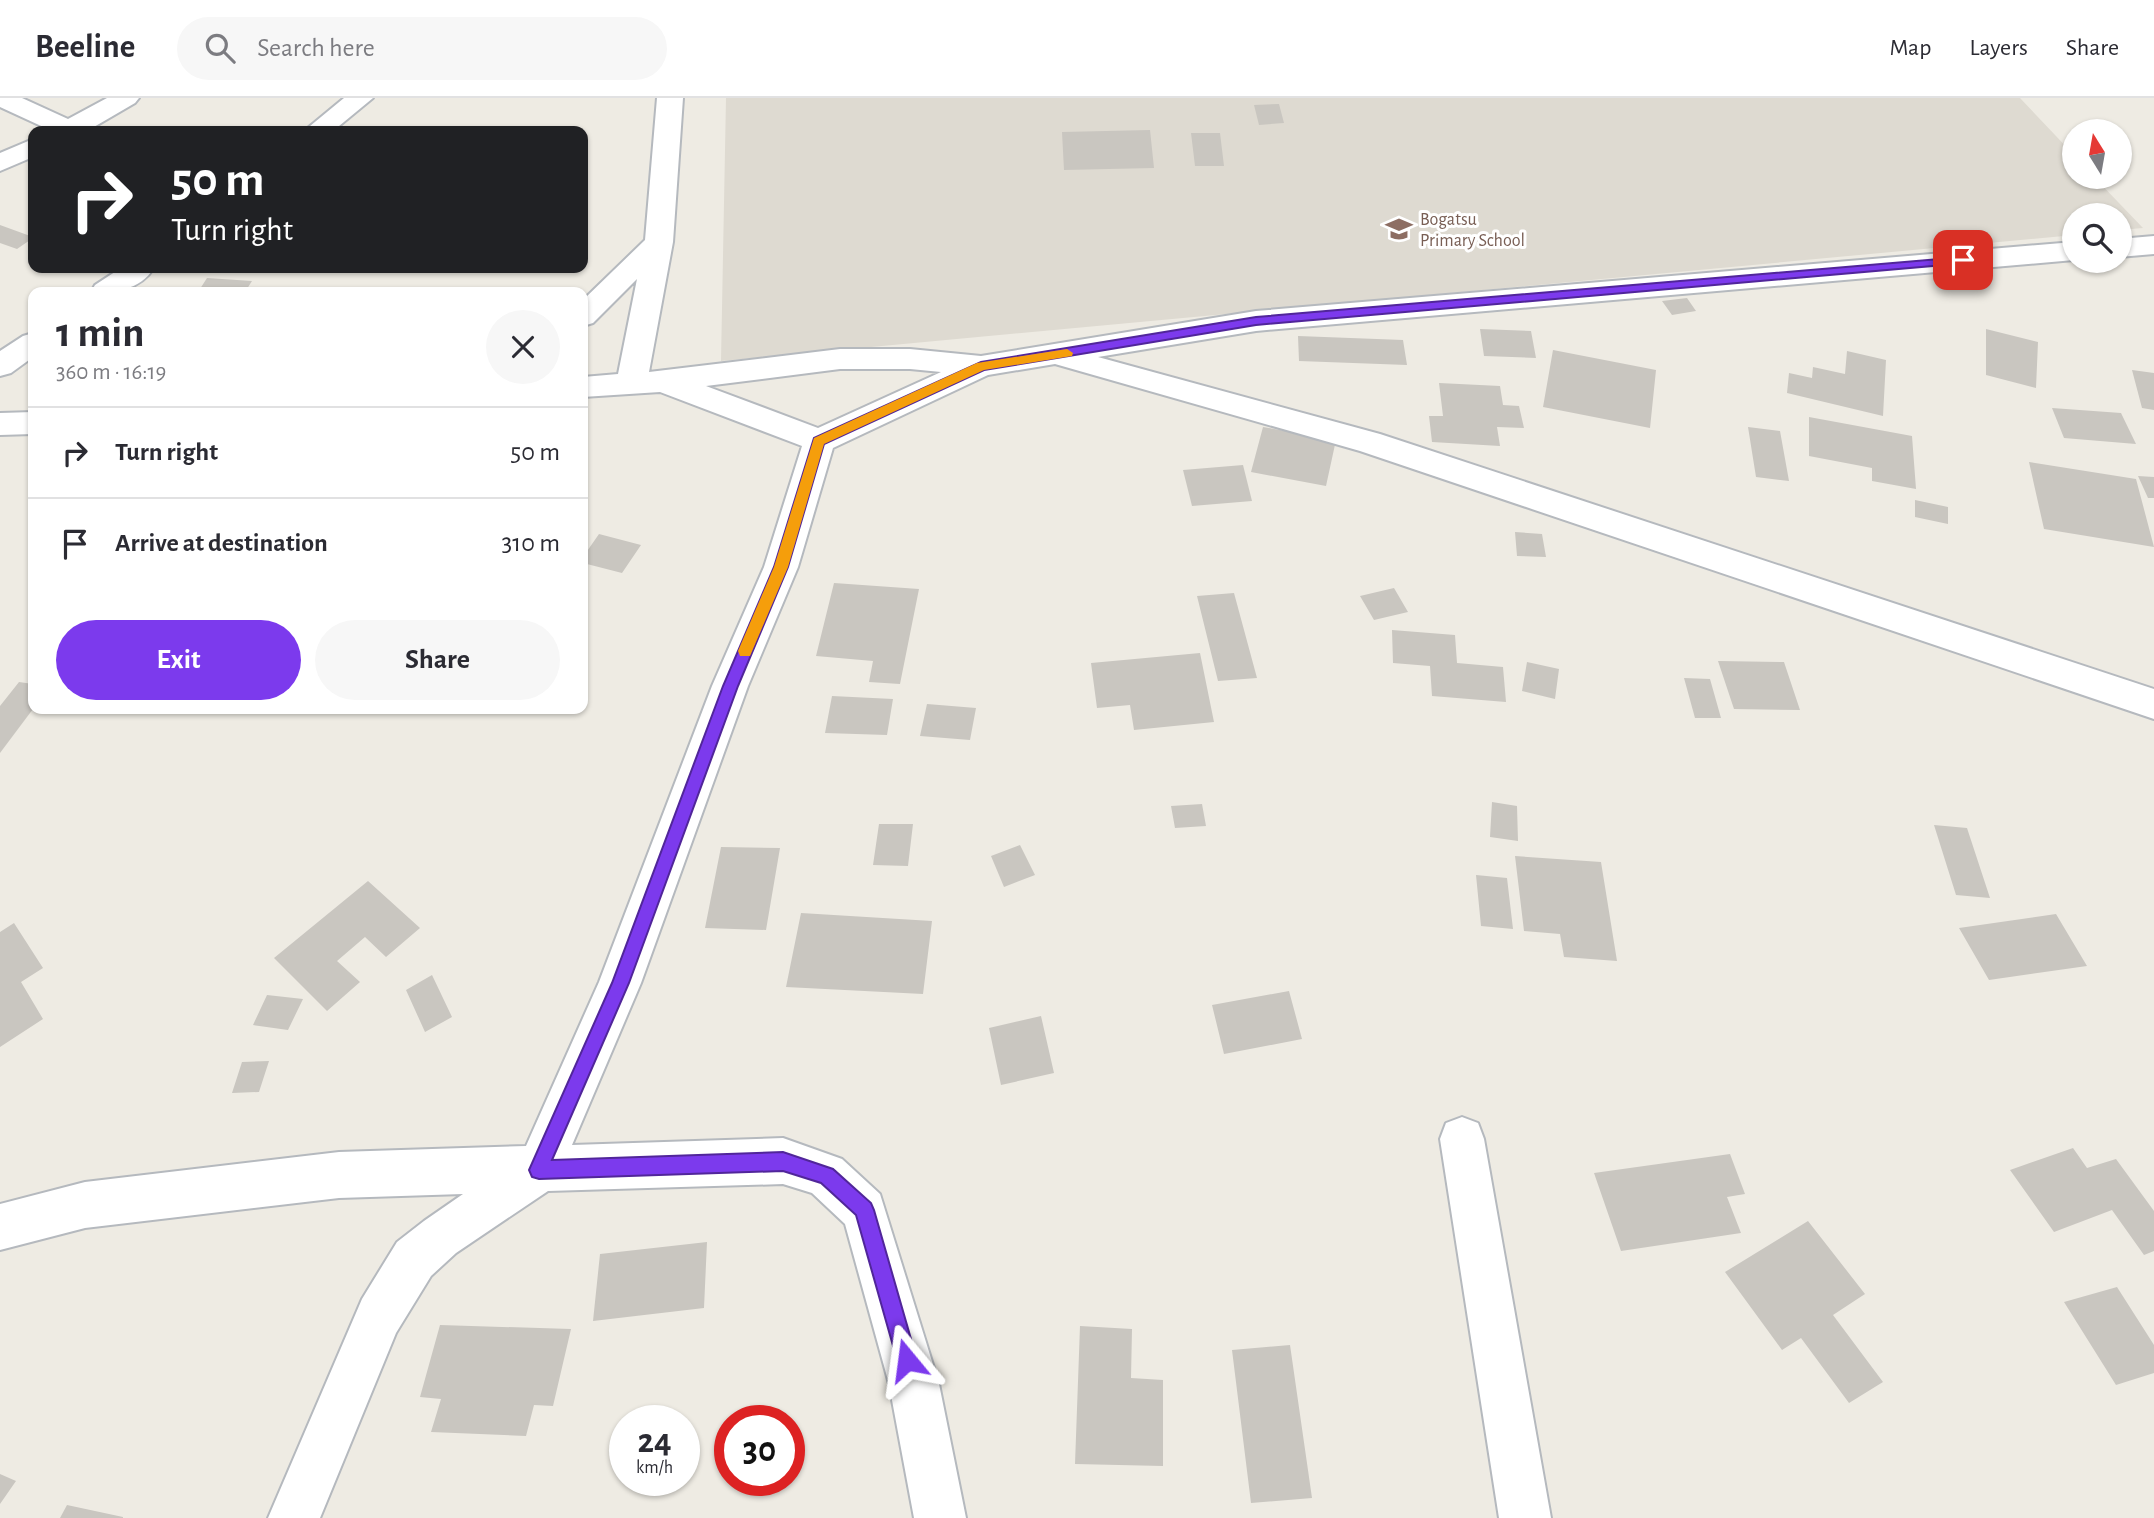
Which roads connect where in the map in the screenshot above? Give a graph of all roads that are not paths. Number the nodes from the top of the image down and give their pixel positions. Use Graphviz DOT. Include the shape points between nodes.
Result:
graph roads {
  1 [pos="1,98"];
  2 [pos="126,98"];
  3 [pos="360,98"];
  4 [pos="670,98"];
  5 [pos="59,126"];
  6 [pos="78,126"];
  7 [pos="324,126"];
  8 [pos="28,149"];
  9 [pos="0,163"];
  10 [pos="660,242"];
  11 [pos="2154,245"];
  12 [pos="2132,247"];
  13 [pos="2062,252"];
  14 [pos="133,273"];
  15 [pos="112,287"];
  16 [pos="588,311"];
  17 [pos="28,346"];
  18 [pos="1056,355"];
  19 [pos="0,366"];
  20 [pos="981,366"];
  21 [pos="663,381"];
  22 [pos="631,384"];
  23 [pos="588,387"];
  24 [pos="28,423"];
  25 [pos="0,424"];
  26 [pos="819,441"];
  27 [pos="2154,704"];
  28 [pos="1462,1139"];
  29 [pos="539,1170"];
  30 [pos="0,1227"];
  31 [pos="294,1518"];
  32 [pos="940,1518"];
  33 [pos="1525,1518"];
  1 -- 5 [label="street"];
  2 -- 6 [label="street"];
  3 -- 7 [label="street"];
  4 -- 10 [label="street"];
  8 -- 9 [label="street"];
  10 -- 16 [label="street"];
  10 -- 22 [label="street"];
  11 -- 12 [label="street"];
  13 -- 18 [label="street" via="1256,321"];
  14 -- 15 [label="street"];
  17 -- 19 [label="street"];
  18 -- 20 [label="street"];
  18 -- 27 [label="street" via="1369,442"];
  20 -- 21 [label="street" via="839,359"];
  20 -- 26 [label="street"];
  21 -- 22 [label="street"];
  21 -- 26 [label="street"];
  22 -- 23 [label="street"];
  24 -- 25 [label="street"];
  26 -- 29 [label="street" via="781,567 730,686 620,983"];
  28 -- 33 [label="street"];
  29 -- 30 [label="street" via="339,1175 85,1205"];
  29 -- 31 [label="street" via="414,1259 379,1316"];
  29 -- 32 [label="street" via="783,1161 826,1175 864,1210 914,1384"];
}
